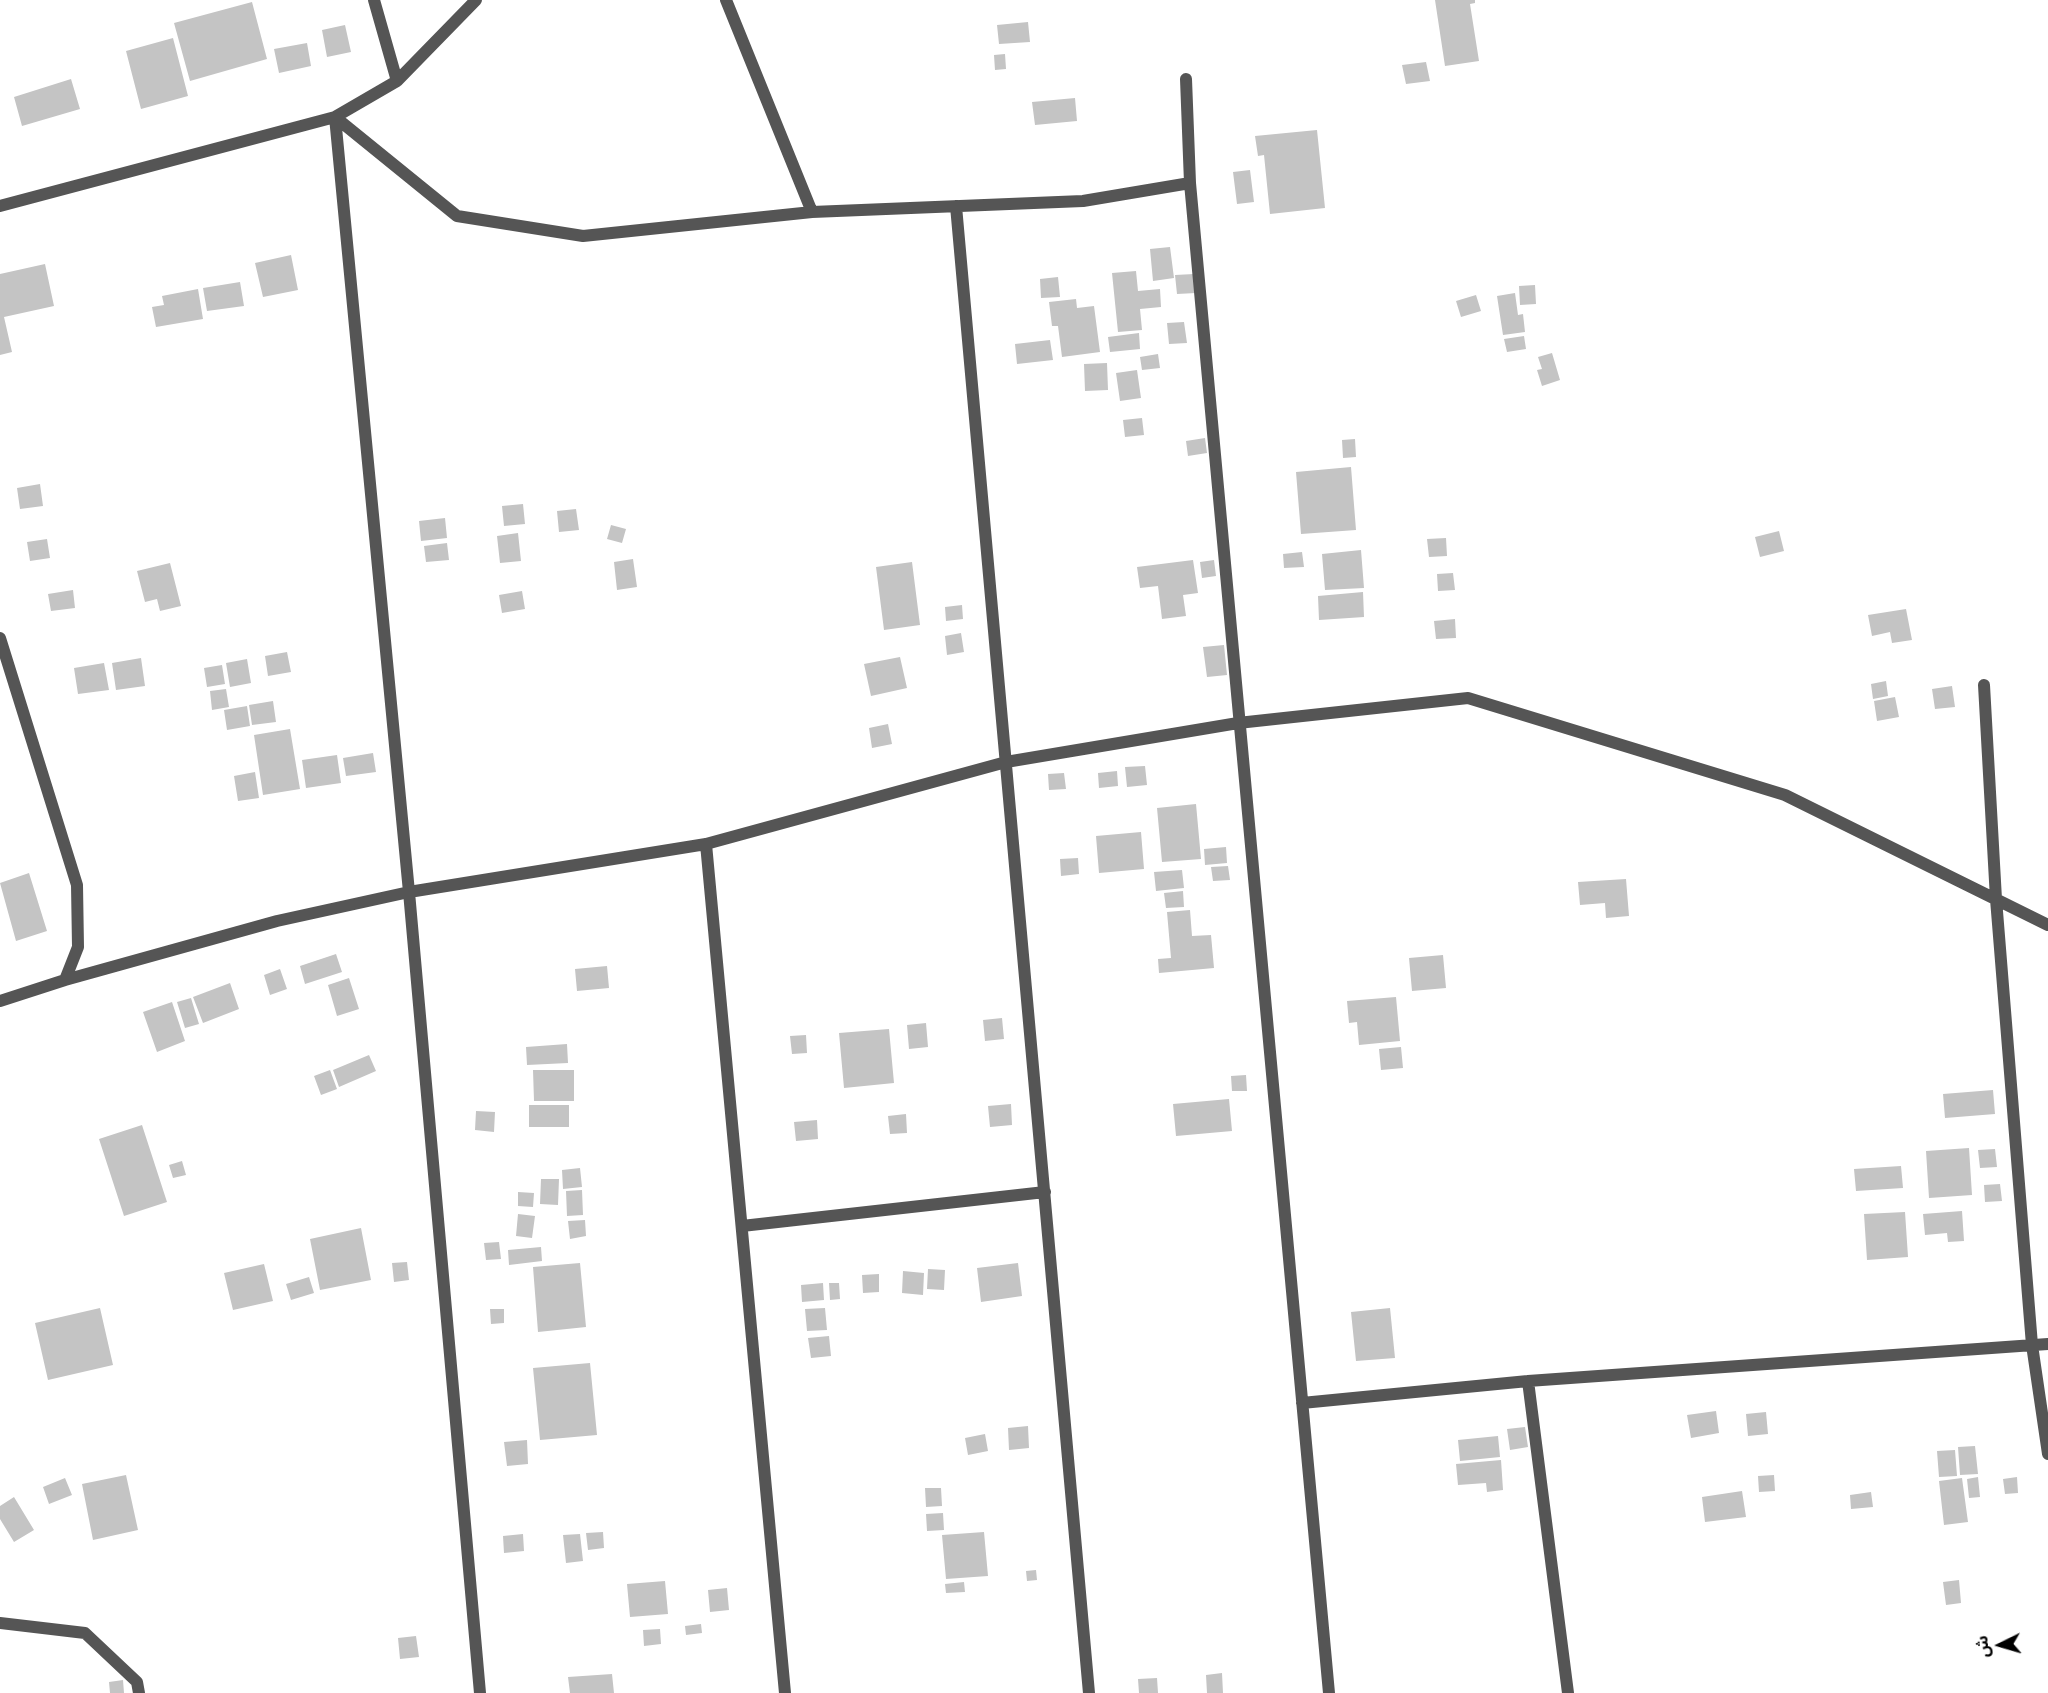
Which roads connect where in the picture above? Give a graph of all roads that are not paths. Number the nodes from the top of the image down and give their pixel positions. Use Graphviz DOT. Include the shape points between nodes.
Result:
graph roads {
  1 [pos="374,0"];
  2 [pos="476,0"];
  3 [pos="726,0"];
  4 [pos="1186,79"];
  5 [pos="397,81"];
  6 [pos="335,117"];
  7 [pos="1190,183"];
  8 [pos="0,206"];
  9 [pos="956,206"];
  10 [pos="812,212"];
  11 [pos="0,638"];
  12 [pos="1984,685"];
  13 [pos="1238,723"];
  14 [pos="1006,762"];
  15 [pos="706,844"];
  16 [pos="409,892"];
  17 [pos="1996,899"];
  18 [pos="2048,925"];
  19 [pos="64,980"];
  20 [pos="0,1001"];
  21 [pos="1045,1192"];
  22 [pos="742,1226"];
  23 [pos="2048,1344"];
  24 [pos="2032,1345"];
  25 [pos="1528,1381"];
  26 [pos="1302,1403"];
  27 [pos="2048,1454"];
  28 [pos="0,1623"];
  29 [pos="139,1693"];
  30 [pos="480,1693"];
  31 [pos="785,1693"];
  32 [pos="1089,1693"];
  33 [pos="1329,1693"];
  34 [pos="1568,1693"];
  1 -- 5 [label="street"];
  2 -- 5 [label="street"];
  3 -- 10 [label="street"];
  4 -- 7 [label="street"];
  5 -- 6 [label="street"];
  6 -- 8 [label="street"];
  6 -- 10 [label="street" via="457,216 583,236"];
  6 -- 16 [label="street"];
  7 -- 9 [label="street" via="1083,201"];
  7 -- 13 [label="street"];
  9 -- 10 [label="street"];
  9 -- 14 [label="street"];
  11 -- 19 [label="street" via="77,885 78,947"];
  12 -- 17 [label="street"];
  13 -- 14 [label="street"];
  13 -- 17 [label="street" via="1468,698 1785,795"];
  13 -- 26 [label="street"];
  14 -- 15 [label="street"];
  14 -- 21 [label="street"];
  15 -- 16 [label="street"];
  15 -- 22 [label="street"];
  16 -- 19 [label="street" via="277,921"];
  16 -- 30 [label="street"];
  17 -- 18 [label="street"];
  17 -- 24 [label="street"];
  19 -- 20 [label="street"];
  21 -- 22 [label="street"];
  21 -- 32 [label="street"];
  22 -- 31 [label="street"];
  23 -- 24 [label="street"];
  24 -- 25 [label="street"];
  24 -- 27 [label="street"];
  25 -- 26 [label="street"];
  25 -- 34 [label="street"];
  26 -- 33 [label="street"];
  28 -- 29 [label="street" via="85,1633 137,1682"];
}
